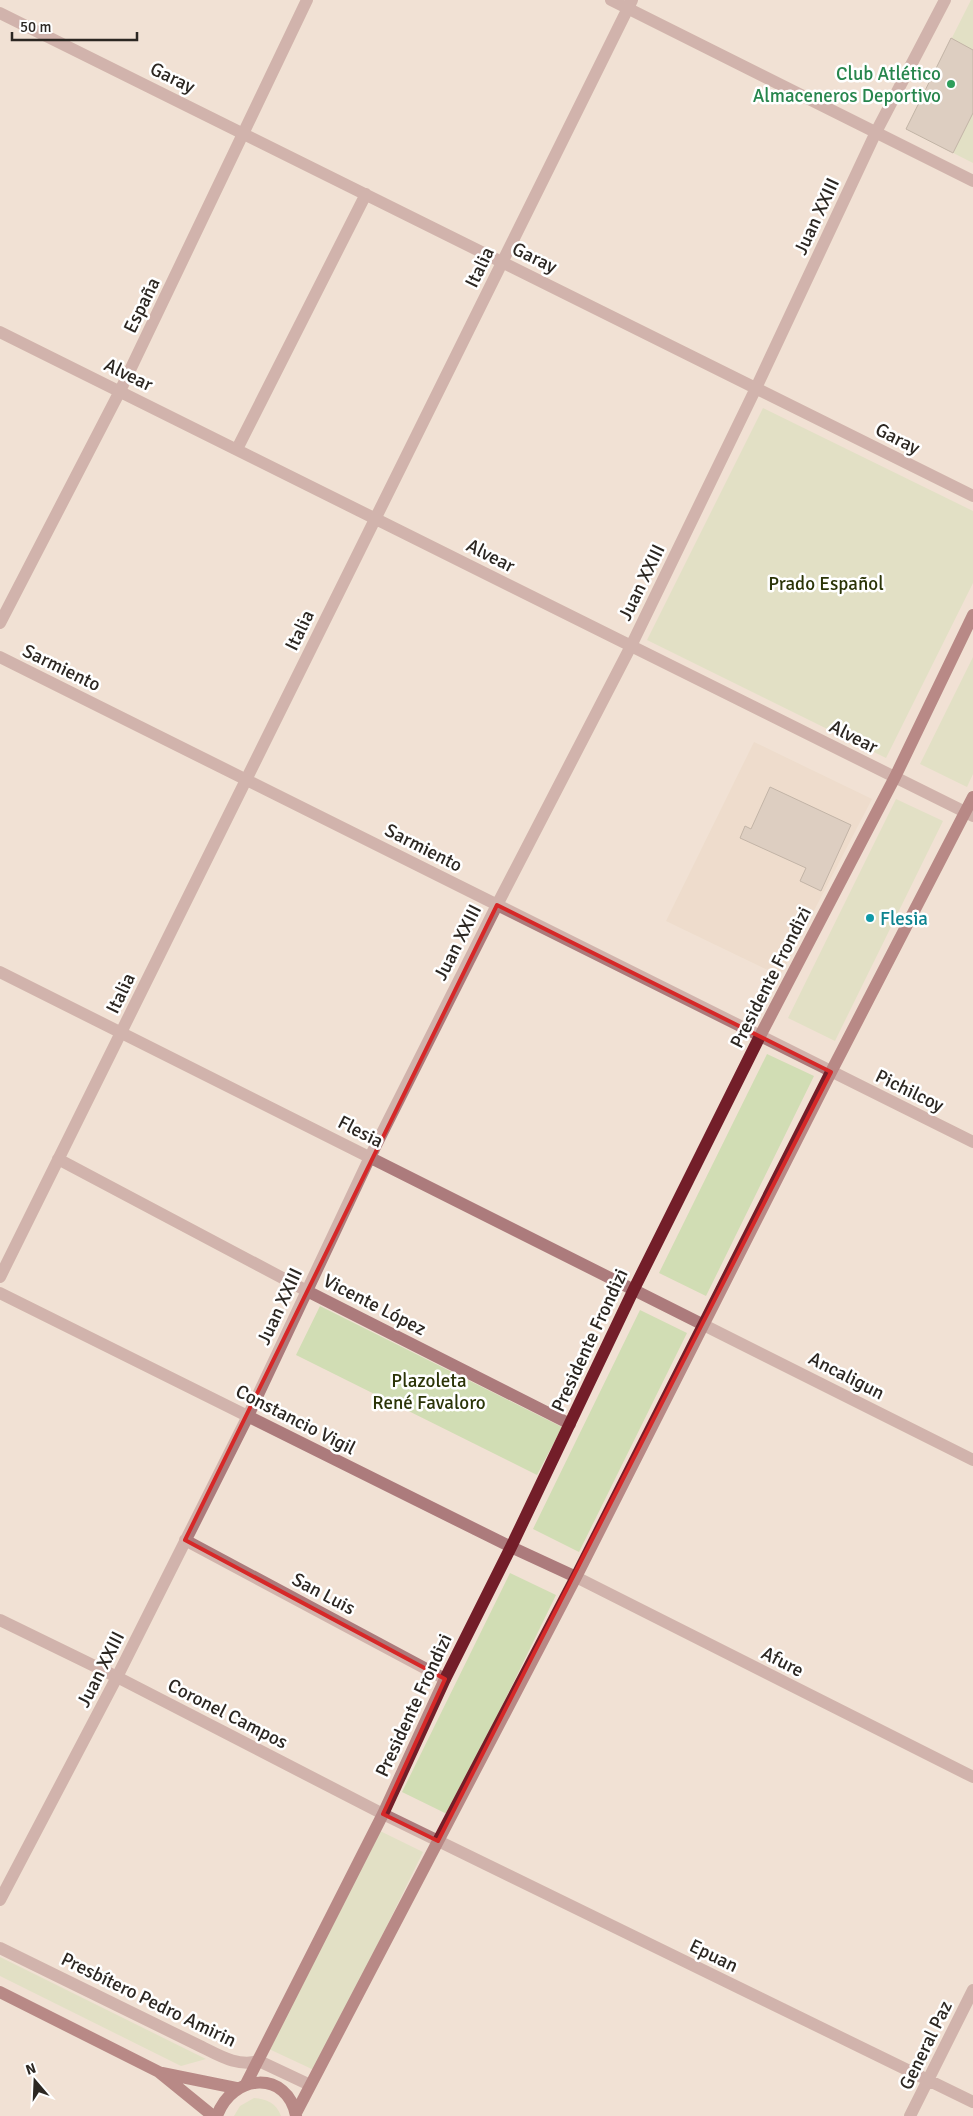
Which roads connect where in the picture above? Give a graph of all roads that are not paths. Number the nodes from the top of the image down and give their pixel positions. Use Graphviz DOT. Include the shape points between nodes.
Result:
graph roads {
  1 [pos="307,0"];
  2 [pos="611,0"];
  3 [pos="946,0"];
  4 [pos="630,4"];
  5 [pos="0,12"];
  6 [pos="876,132"];
  7 [pos="245,133"];
  8 [pos="973,181"];
  9 [pos="366,194"];
  10 [pos="502,262"];
  11 [pos="0,332"];
  12 [pos="756,388"];
  13 [pos="120,391"];
  14 [pos="237,449"];
  15 [pos="973,496"];
  16 [pos="376,518"];
  17 [pos="973,615"];
  18 [pos="0,623"];
  19 [pos="631,646"];
  20 [pos="0,657"];
  21 [pos="895,777"];
  22 [pos="246,780"];
  23 [pos="973,797"];
  24 [pos="969,814"];
  25 [pos="497,905"];
  26 [pos="0,972"];
  27 [pos="121,1033"];
  28 [pos="760,1036"];
  29 [pos="831,1072"];
  30 [pos="973,1142"];
  31 [pos="370,1157"];
  32 [pos="58,1159"];
  33 [pos="0,1276"];
  34 [pos="634,1289"];
  35 [pos="307,1291"];
  36 [pos="0,1292"];
  37 [pos="705,1324"];
  38 [pos="248,1416"];
  39 [pos="570,1424"];
  40 [pos="973,1460"];
  41 [pos="185,1540"];
  42 [pos="511,1548"];
  43 [pos="576,1577"];
  44 [pos="0,1620"];
  45 [pos="117,1677"];
  46 [pos="445,1679"];
  47 [pos="973,1777"];
  48 [pos="383,1814"];
  49 [pos="438,1841"];
  50 [pos="0,1900"];
  51 [pos="0,1948"];
  52 [pos="973,1990"];
  53 [pos="0,1992"];
  54 [pos="258,2061"];
  55 [pos="159,2072"];
  56 [pos="928,2080"];
  57 [pos="241,2086"];
  58 [pos="310,2086"];
  59 [pos="973,2102"];
  60 [pos="296,2115"];
  61 [pos="213,2116"];
  62 [pos="218,2116"];
  63 [pos="910,2116"];
  1 -- 7 [label="street, España"];
  2 -- 4 [label="street"];
  3 -- 6 [label="street, Juan XXIII"];
  4 -- 6 [label="street"];
  4 -- 10 [label="street, Italia"];
  5 -- 7 [label="street, Garay"];
  6 -- 8 [label="street"];
  6 -- 12 [label="street, Juan XXIII"];
  7 -- 9 [label="street, Garay"];
  7 -- 13 [label="street, España"];
  9 -- 10 [label="street, Garay"];
  9 -- 14 [label="street"];
  10 -- 12 [label="street, Garay"];
  10 -- 16 [label="street, Italia"];
  11 -- 13 [label="street, Alvear"];
  12 -- 15 [label="street, Garay"];
  12 -- 19 [label="street, Juan XXIII"];
  13 -- 14 [label="street, Alvear"];
  13 -- 18 [label="street, España"];
  14 -- 16 [label="street, Alvear"];
  16 -- 19 [label="street, Alvear"];
  16 -- 22 [label="street, Italia"];
  17 -- 21 [label="main road, Presidente Frondizi"];
  19 -- 21 [label="street, Alvear"];
  19 -- 25 [label="street, Juan XXIII"];
  20 -- 22 [label="street, Sarmiento"];
  21 -- 24 [label="street, Alvear"];
  21 -- 28 [label="main road, Presidente Frondizi"];
  22 -- 25 [label="street, Sarmiento"];
  22 -- 27 [label="street, Italia"];
  23 -- 24 [label="main road"];
  24 -- 29 [label="main road"];
  25 -- 28 [label="street, Sarmiento"];
  25 -- 31 [label="street, Juan XXIII"];
  26 -- 27 [label="street, Flesia"];
  27 -- 31 [label="street, Flesia"];
  27 -- 32 [label="street, Italia"];
  28 -- 29 [label="street, Sarmiento"];
  28 -- 34 [label="main road, Presidente Frondizi"];
  29 -- 30 [label="street, Pichilcoy"];
  29 -- 37 [label="main road"];
  31 -- 34 [label="street, Flesia"];
  31 -- 35 [label="street, Juan XXIII"];
  32 -- 33 [label="street, Italia"];
  32 -- 35 [label="street, Vicente López"];
  34 -- 37 [label="street, Flesia"];
  34 -- 39 [label="main road, Presidente Frondizi"];
  35 -- 38 [label="street, Juan XXIII"];
  35 -- 39 [label="street, Vicente López"];
  36 -- 38 [label="street, Constancio Vigil"];
  37 -- 40 [label="street, Ancaligun"];
  37 -- 43 [label="main road"];
  38 -- 41 [label="street, Juan XXIII"];
  38 -- 42 [label="street, Constancio Vigil"];
  39 -- 42 [label="main road, Presidente Frondizi"];
  41 -- 45 [label="street, Juan XXIII"];
  41 -- 46 [label="street, San Luis"];
  42 -- 43 [label="street, Constancio Vigil"];
  42 -- 46 [label="main road, Presidente Frondizi"];
  43 -- 47 [label="street, Afure"];
  43 -- 49 [label="main road"];
  44 -- 45 [label="street, Coronel Campos"];
  45 -- 48 [label="street, Coronel Campos"];
  45 -- 50 [label="street, Juan XXIII"];
  46 -- 48 [label="main road, Presidente Frondizi"];
  48 -- 49 [label="street, Coronel Campos"];
  48 -- 54 [label="main road, Presidente Frondizi"];
  49 -- 56 [label="street, Epuan"];
  49 -- 58 [label="main road"];
  51 -- 54 [label="street, Presbítero Pedro Amirin" via="232,2060 248,2064"];
  52 -- 56 [label="street, General Paz"];
  53 -- 55 [label="main road"];
  54 -- 57 [label="main road, Presidente Frondizi"];
  54 -- 58 [label="street, Presbítero Pedro Amirin"];
  55 -- 57 [label="main road"];
  55 -- 61 [label="main road"];
  56 -- 59 [label="street, Epuan"];
  56 -- 63 [label="street, General Paz"];
  57 -- 60 [label="main road" via="267,2084 277,2088 286,2095"];
  57 -- 62 [label="main road, Presidente Frondizi" via="223,2102"];
  58 -- 60 [label="main road"];
}
